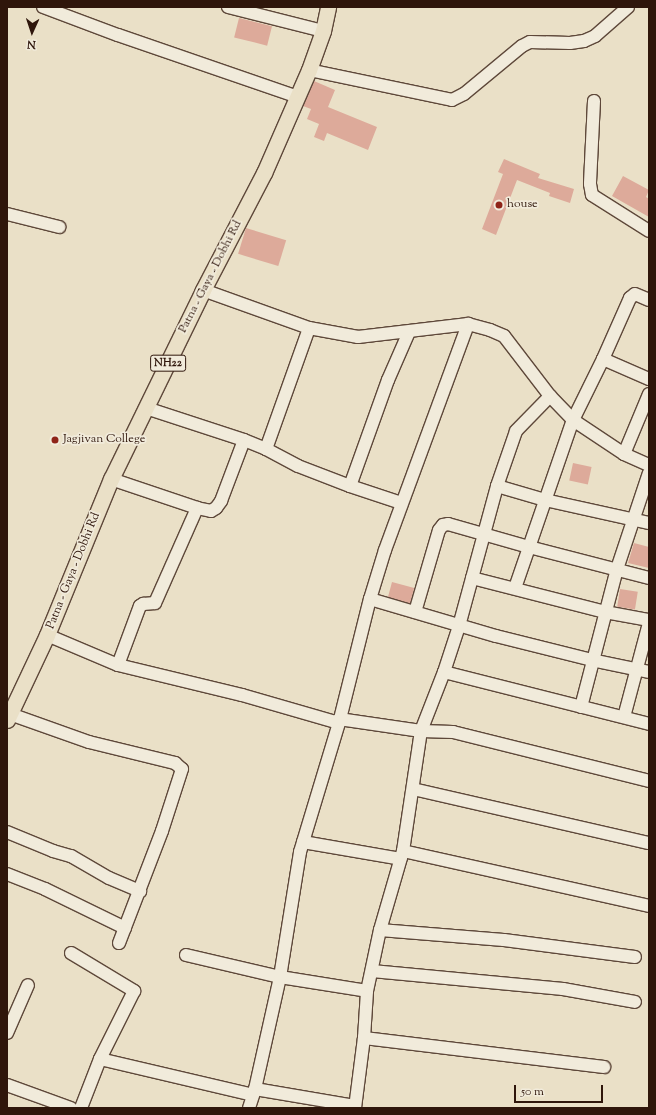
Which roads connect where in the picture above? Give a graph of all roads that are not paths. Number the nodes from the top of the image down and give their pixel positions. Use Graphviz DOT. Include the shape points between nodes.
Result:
graph roads {
  1 [pos="43,7"];
  2 [pos="228,7"];
  3 [pos="328,7"];
  4 [pos="628,7"];
  5 [pos="323,31"];
  6 [pos="309,70"];
  7 [pos="298,97"];
  8 [pos="594,101"];
  9 [pos="7,214"];
  10 [pos="59,227"];
  11 [pos="649,231"];
  12 [pos="203,290"];
  13 [pos="649,300"];
  14 [pos="468,324"];
  15 [pos="309,328"];
  16 [pos="409,332"];
  17 [pos="603,359"];
  18 [pos="649,379"];
  19 [pos="649,394"];
  20 [pos="550,396"];
  21 [pos="146,408"];
  22 [pos="573,420"];
  23 [pos="244,440"];
  24 [pos="266,449"];
  25 [pos="624,454"];
  26 [pos="649,465"];
  27 [pos="649,473"];
  28 [pos="111,479"];
  29 [pos="350,486"];
  30 [pos="497,486"];
  31 [pos="545,500"];
  32 [pos="401,503"];
  33 [pos="197,508"];
  34 [pos="632,520"];
  35 [pos="649,523"];
  36 [pos="484,535"];
  37 [pos="529,547"];
  38 [pos="617,569"];
  39 [pos="472,578"];
  40 [pos="649,578"];
  41 [pos="515,588"];
  42 [pos="370,599"];
  43 [pos="416,612"];
  44 [pos="605,612"];
  45 [pos="649,622"];
  46 [pos="459,626"];
  47 [pos="47,635"];
  48 [pos="592,660"];
  49 [pos="118,665"];
  50 [pos="643,671"];
  51 [pos="444,672"];
  52 [pos="581,706"];
  53 [pos="624,716"];
  54 [pos="8,717"];
  55 [pos="339,721"];
  56 [pos="649,724"];
  57 [pos="421,731"];
  58 [pos="649,781"];
  59 [pos="413,789"];
  60 [pos="7,832"];
  61 [pos="303,842"];
  62 [pos="649,843"];
  63 [pos="402,855"];
  64 [pos="7,874"];
  65 [pos="140,890"];
  66 [pos="649,906"];
  67 [pos="125,928"];
  68 [pos="380,930"];
  69 [pos="118,943"];
  70 [pos="71,953"];
  71 [pos="186,955"];
  72 [pos="635,957"];
  73 [pos="372,971"];
  74 [pos="280,977"];
  75 [pos="28,985"];
  76 [pos="367,991"];
  77 [pos="636,1002"];
  78 [pos="7,1033"];
  79 [pos="364,1038"];
  80 [pos="100,1059"];
  81 [pos="604,1066"];
  82 [pos="7,1085"];
  83 [pos="254,1092"];
  84 [pos="355,1107"];
  85 [pos="71,1108"];
  86 [pos="81,1108"];
  87 [pos="249,1108"];
  1 -- 7 [label="street"];
  2 -- 5 [label="street"];
  3 -- 5 [label="main road, Patna - Gaya - Dobhi Rd / NH22"];
  4 -- 6 [label="street" via="595,36 584,41 570,44 530,42 522,46 464,94 452,100"];
  5 -- 6 [label="main road, Patna - Gaya - Dobhi Rd / NH22"];
  6 -- 7 [label="main road, Patna - Gaya - Dobhi Rd / NH22"];
  7 -- 12 [label="main road, Patna - Gaya - Dobhi Rd / NH22" via="264,173"];
  8 -- 11 [label="street" via="590,184 592,195"];
  9 -- 10 [label="street"];
  12 -- 15 [label="street"];
  12 -- 21 [label="main road, Patna - Gaya - Dobhi Rd / NH22"];
  13 -- 17 [label="street" via="638,295 632,296"];
  14 -- 16 [label="street"];
  14 -- 20 [label="street" via="504,336"];
  14 -- 32 [label="street"];
  15 -- 16 [label="street" via="358,337"];
  15 -- 24 [label="street"];
  16 -- 29 [label="street" via="388,380"];
  17 -- 18 [label="street"];
  17 -- 22 [label="street"];
  19 -- 25 [label="street"];
  20 -- 22 [label="street"];
  20 -- 30 [label="street" via="516,431"];
  21 -- 23 [label="street"];
  21 -- 28 [label="main road, Patna - Gaya - Dobhi Rd / NH22"];
  22 -- 25 [label="street"];
  22 -- 31 [label="street"];
  23 -- 24 [label="street"];
  23 -- 33 [label="street" via="221,501 211,510"];
  24 -- 29 [label="street" via="298,466"];
  25 -- 26 [label="street"];
  27 -- 34 [label="street"];
  28 -- 33 [label="street"];
  28 -- 47 [label="main road, Patna - Gaya - Dobhi Rd / NH22"];
  29 -- 32 [label="street"];
  30 -- 31 [label="street"];
  30 -- 36 [label="street"];
  31 -- 34 [label="street"];
  31 -- 37 [label="street"];
  32 -- 42 [label="street"];
  33 -- 49 [label="street" via="155,603 140,606"];
  34 -- 35 [label="street"];
  34 -- 38 [label="street"];
  36 -- 37 [label="street"];
  36 -- 39 [label="street"];
  36 -- 43 [label="street" via="448,524 443,525"];
  37 -- 38 [label="street"];
  37 -- 41 [label="street"];
  38 -- 40 [label="street"];
  38 -- 44 [label="street"];
  39 -- 41 [label="street"];
  39 -- 46 [label="street"];
  41 -- 44 [label="street"];
  42 -- 43 [label="street"];
  42 -- 55 [label="street"];
  43 -- 46 [label="street"];
  44 -- 45 [label="street"];
  44 -- 48 [label="street"];
  45 -- 50 [label="street"];
  46 -- 48 [label="street"];
  46 -- 51 [label="street"];
  47 -- 49 [label="street"];
  47 -- 54 [label="main road, Patna - Gaya - Dobhi Rd / NH22"];
  48 -- 50 [label="street"];
  48 -- 52 [label="street"];
  49 -- 55 [label="street"];
  50 -- 53 [label="street"];
  51 -- 52 [label="street"];
  51 -- 57 [label="street"];
  52 -- 53 [label="street"];
  53 -- 56 [label="street"];
  54 -- 65 [label="street" via="181,766 162,832"];
  55 -- 57 [label="street"];
  55 -- 61 [label="street"];
  57 -- 58 [label="street" via="453,732"];
  57 -- 59 [label="street"];
  59 -- 62 [label="street"];
  59 -- 63 [label="street"];
  60 -- 65 [label="street" via="53,852 71,856 110,878"];
  61 -- 63 [label="street"];
  61 -- 74 [label="street"];
  63 -- 66 [label="street"];
  63 -- 68 [label="street"];
  64 -- 67 [label="street" via="45,889"];
  65 -- 67 [label="street"];
  67 -- 69 [label="street"];
  68 -- 72 [label="street" via="504,940"];
  68 -- 73 [label="street"];
  70 -- 80 [label="street" via="134,991"];
  71 -- 74 [label="street"];
  73 -- 76 [label="street"];
  73 -- 77 [label="street" via="563,989"];
  74 -- 76 [label="street"];
  74 -- 83 [label="street"];
  75 -- 78 [label="street"];
  76 -- 79 [label="street"];
  79 -- 81 [label="street"];
  79 -- 84 [label="street"];
  80 -- 83 [label="street"];
  80 -- 86 [label="street"];
  82 -- 85 [label="street"];
  83 -- 84 [label="street"];
  83 -- 87 [label="street"];
}
